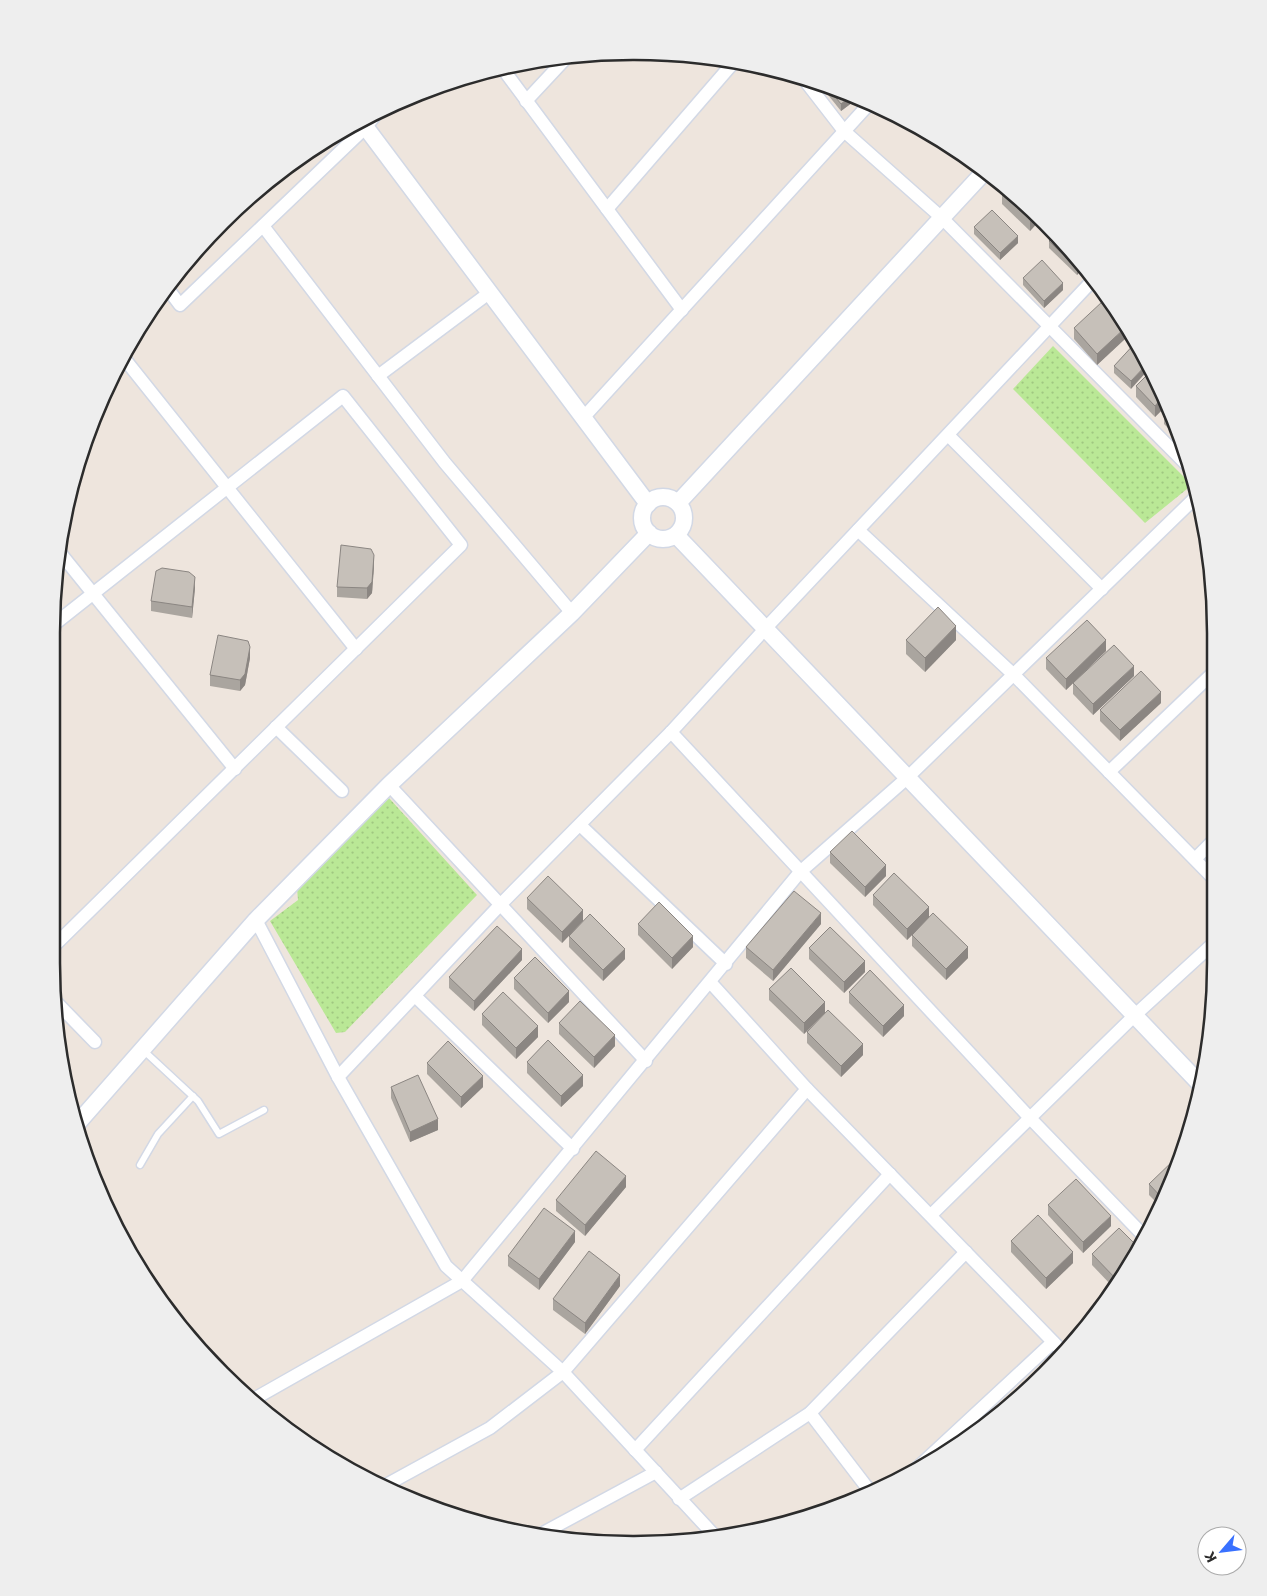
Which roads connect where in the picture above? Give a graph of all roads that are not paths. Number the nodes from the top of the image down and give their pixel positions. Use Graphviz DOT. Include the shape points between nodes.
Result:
graph roads {
  1 [pos="560,65"];
  2 [pos="728,68"];
  3 [pos="506,75"];
  4 [pos="811,88"];
  5 [pos="526,101"];
  6 [pos="864,109"];
  7 [pos="365,127"];
  8 [pos="844,131"];
  9 [pos="354,133"];
  10 [pos="980,177"];
  11 [pos="607,209"];
  12 [pos="942,218"];
  13 [pos="263,226"];
  14 [pos="1089,285"];
  15 [pos="489,293"];
  16 [pos="172,294"];
  17 [pos="682,310"];
  18 [pos="1050,326"];
  19 [pos="128,363"];
  20 [pos="378,376"];
  21 [pos="583,418"];
  22 [pos="948,435"];
  23 [pos="1179,457"];
  24 [pos="226,488"];
  25 [pos="1191,502"];
  26 [pos="678,503"];
  27 [pos="648,504"];
  28 [pos="858,530"];
  29 [pos="649,534"];
  30 [pos="676,535"];
  31 [pos="65,559"];
  32 [pos="1102,589"];
  33 [pos="93,593"];
  34 [pos="572,612"];
  35 [pos="60,619"];
  36 [pos="764,630"];
  37 [pos="356,649"];
  38 [pos="1014,675"];
  39 [pos="1207,679"];
  40 [pos="276,728"];
  41 [pos="671,732"];
  42 [pos="235,768"];
  43 [pos="1109,772"];
  44 [pos="907,778"];
  45 [pos="389,785"];
  46 [pos="342,791"];
  47 [pos="580,825"];
  48 [pos="1207,847"];
  49 [pos="1195,859"];
  50 [pos="1207,871"];
  51 [pos="800,872"];
  52 [pos="500,905"];
  53 [pos="256,920"];
  54 [pos="60,940"];
  55 [pos="1207,949"];
  56 [pos="726,964"];
  57 [pos="711,983"];
  58 [pos="415,996"];
  59 [pos="62,1008"];
  60 [pos="1134,1016"];
  61 [pos="95,1042"];
  62 [pos="142,1050"];
  63 [pos="646,1060"];
  64 [pos="338,1077"];
  65 [pos="1195,1079"];
  66 [pos="807,1089"];
  67 [pos="193,1096"];
  68 [pos="264,1110"];
  69 [pos="82,1118"];
  70 [pos="1030,1118"];
  71 [pos="573,1149"];
  72 [pos="140,1165"];
  73 [pos="890,1174"];
  74 [pos="931,1215"];
  75 [pos="1139,1233"];
  76 [pos="966,1252"];
  77 [pos="462,1281"];
  78 [pos="1053,1342"];
  79 [pos="1058,1348"];
  80 [pos="563,1372"];
  81 [pos="258,1397"];
  82 [pos="810,1413"];
  83 [pos="941,1446"];
  84 [pos="635,1450"];
  85 [pos="656,1472"];
  86 [pos="391,1482"];
  87 [pos="866,1486"];
  88 [pos="679,1499"];
  89 [pos="550,1529"];
  90 [pos="710,1531"];
  1 -- 5 [label="street"];
  2 -- 11 [label="street"];
  3 -- 5 [label="street"];
  4 -- 8 [label="street"];
  5 -- 11 [label="street"];
  6 -- 8 [label="street"];
  7 -- 15 [label="street"];
  8 -- 12 [label="street"];
  8 -- 17 [label="street"];
  9 -- 13 [label="street"];
  10 -- 12 [label="street"];
  11 -- 17 [label="street"];
  12 -- 18 [label="street"];
  12 -- 26 [label="street"];
  13 -- 16 [label="street" via="180,305"];
  13 -- 20 [label="street"];
  14 -- 18 [label="street"];
  15 -- 20 [label="street"];
  15 -- 21 [label="street"];
  17 -- 21 [label="street"];
  18 -- 22 [label="street"];
  18 -- 23 [label="street"];
  19 -- 24 [label="street"];
  20 -- 34 [label="street" via="445,463"];
  21 -- 27 [label="street"];
  22 -- 28 [label="street"];
  22 -- 32 [label="street"];
  24 -- 33 [label="street"];
  24 -- 37 [label="street"];
  24 -- 37 [label="street" via="343,396 461,546"];
  25 -- 32 [label="street"];
  26 -- 27 [label="street" via="666,497"];
  26 -- 30 [label="street" via="684,519"];
  27 -- 29 [label="street" via="643,522"];
  28 -- 36 [label="street"];
  28 -- 38 [label="street"];
  29 -- 30 [label="street" via="662,539"];
  29 -- 34 [label="street"];
  30 -- 36 [label="street"];
  31 -- 33 [label="street"];
  32 -- 38 [label="street"];
  33 -- 35 [label="street"];
  33 -- 42 [label="street"];
  34 -- 45 [label="street"];
  36 -- 41 [label="street"];
  36 -- 44 [label="street"];
  37 -- 40 [label="street"];
  38 -- 43 [label="street"];
  38 -- 44 [label="street"];
  39 -- 43 [label="street"];
  40 -- 42 [label="street"];
  40 -- 46 [label="street"];
  41 -- 47 [label="street"];
  41 -- 51 [label="street"];
  42 -- 54 [label="street"];
  43 -- 49 [label="street"];
  44 -- 51 [label="street"];
  44 -- 60 [label="street"];
  45 -- 52 [label="street"];
  45 -- 53 [label="street"];
  47 -- 52 [label="street"];
  47 -- 56 [label="street"];
  48 -- 49 [label="street"];
  49 -- 50 [label="street"];
  51 -- 56 [label="street"];
  51 -- 70 [label="street"];
  52 -- 58 [label="street"];
  52 -- 63 [label="street"];
  53 -- 62 [label="street"];
  53 -- 64 [label="street"];
  55 -- 60 [label="street"];
  56 -- 57 [label="street"];
  57 -- 63 [label="street"];
  57 -- 66 [label="street"];
  58 -- 64 [label="street"];
  58 -- 71 [label="street"];
  59 -- 61 [label="street"];
  60 -- 65 [label="street"];
  60 -- 70 [label="street"];
  62 -- 67 [label="lane"];
  62 -- 69 [label="street"];
  63 -- 71 [label="street"];
  64 -- 77 [label="street" via="446,1266"];
  66 -- 73 [label="street"];
  66 -- 80 [label="street"];
  67 -- 68 [label="lane" via="219,1134"];
  67 -- 72 [label="lane" via="158,1134"];
  70 -- 74 [label="street"];
  70 -- 75 [label="street"];
  71 -- 77 [label="street"];
  73 -- 74 [label="street"];
  73 -- 84 [label="street"];
  74 -- 76 [label="street"];
  76 -- 78 [label="street"];
  76 -- 82 [label="street"];
  77 -- 80 [label="street"];
  77 -- 81 [label="street"];
  78 -- 79 [label="street"];
  78 -- 83 [label="street"];
  80 -- 84 [label="street"];
  80 -- 86 [label="street" via="490,1428"];
  82 -- 87 [label="street"];
  82 -- 88 [label="street"];
  84 -- 85 [label="street"];
  85 -- 88 [label="street"];
  85 -- 89 [label="street"];
  88 -- 90 [label="street"];
}
